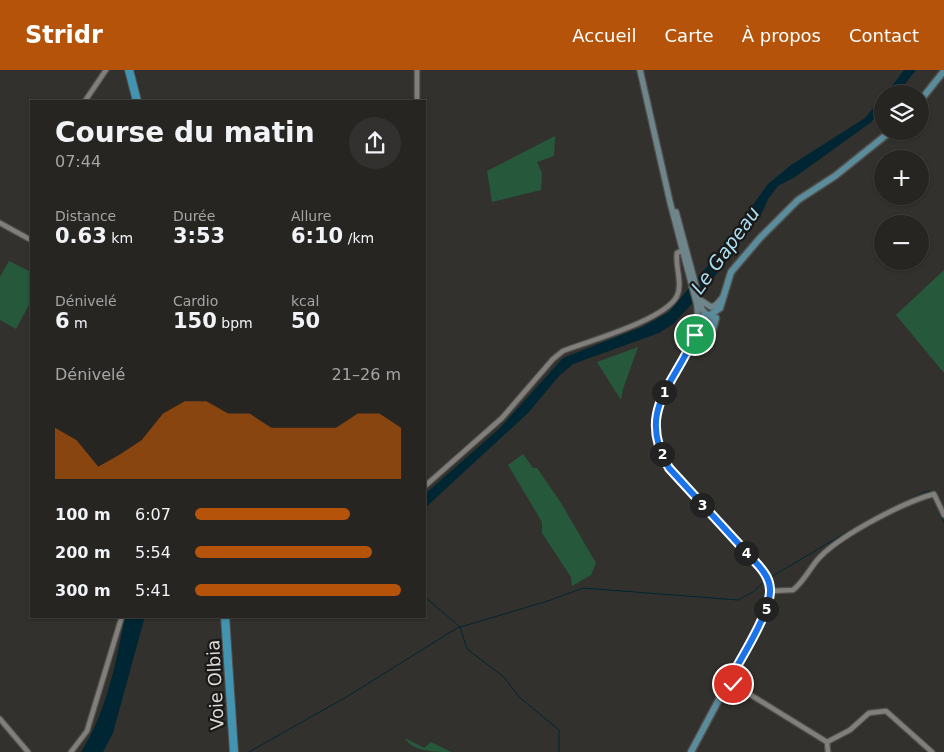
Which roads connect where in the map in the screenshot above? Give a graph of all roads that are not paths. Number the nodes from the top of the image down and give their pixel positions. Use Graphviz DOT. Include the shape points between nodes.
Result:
graph roads {
  1 [pos="106,70"];
  2 [pos="125,70"];
  3 [pos="129,70"];
  4 [pos="417,70"];
  5 [pos="640,70"];
  6 [pos="944,71"];
  7 [pos="929,90"];
  8 [pos="86,100"];
  9 [pos="133,100"];
  10 [pos="137,100"];
  11 [pos="417,100"];
  12 [pos="880,140"];
  13 [pos="666,179"];
  14 [pos="0,223"];
  15 [pos="30,239"];
  16 [pos="684,250"];
  17 [pos="740,261"];
  18 [pos="692,275"];
  19 [pos="723,297"];
  20 [pos="699,302"];
  21 [pos="708,315"];
  22 [pos="698,319"];
  23 [pos="714,322"];
  24 [pos="697,327"];
  25 [pos="704,332"];
  26 [pos="691,345"];
  27 [pos="426,485"];
  28 [pos="944,515"];
  29 [pos="770,591"];
  30 [pos="121,618"];
  31 [pos="224,618"];
  32 [pos="224,618"];
  33 [pos="728,682"];
  34 [pos="0,719"];
  35 [pos="827,742"];
  36 [pos="28,752"];
  37 [pos="71,752"];
  38 [pos="229,752"];
  39 [pos="234,752"];
  40 [pos="691,752"];
  41 [pos="828,752"];
  42 [pos="932,752"];
  1 -- 8 [label="street"];
  2 -- 9 [label="highway"];
  3 -- 10 [label="highway"];
  4 -- 11 [label="street"];
  5 -- 13 [label="main road"];
  6 -- 7 [label="main road"];
  12 -- 17 [label="main road" via="798,200"];
  13 -- 16 [label="main road"];
  13 -- 18 [label="main road"];
  14 -- 15 [label="street"];
  16 -- 18 [label="main road"];
  16 -- 27 [label="street" via="677,253 679,289 670,304 640,323 563,351 502,418"];
  17 -- 19 [label="main road" via="731,272"];
  17 -- 23 [label="main road" via="723,308"];
  18 -- 20 [label="main road"];
  19 -- 20 [label="main road" via="711,307"];
  19 -- 21 [label="main road" via="718,311"];
  20 -- 21 [label="main road"];
  20 -- 22 [label="main road"];
  21 -- 22 [label="main road"];
  21 -- 23 [label="main road"];
  22 -- 24 [label="main road"];
  23 -- 25 [label="main road" via="713,329"];
  24 -- 25 [label="main road"];
  24 -- 26 [label="main road"];
  25 -- 26 [label="main road"];
  26 -- 29 [label="main road" via="657,408 657,442 674,475 764,572"];
  28 -- 29 [label="street" via="934,494 923,497 869,523 824,553 793,590"];
  29 -- 33 [label="main road" via="765,613"];
  30 -- 37 [label="street" via="87,732"];
  31 -- 38 [label="highway, Voie Olbia"];
  32 -- 39 [label="highway, Voie Olbia"];
  33 -- 35 [label="street"];
  33 -- 40 [label="main road"];
  34 -- 36 [label="street"];
  35 -- 41 [label="street"];
  35 -- 42 [label="street" via="850,730 869,713 886,711"];
}
